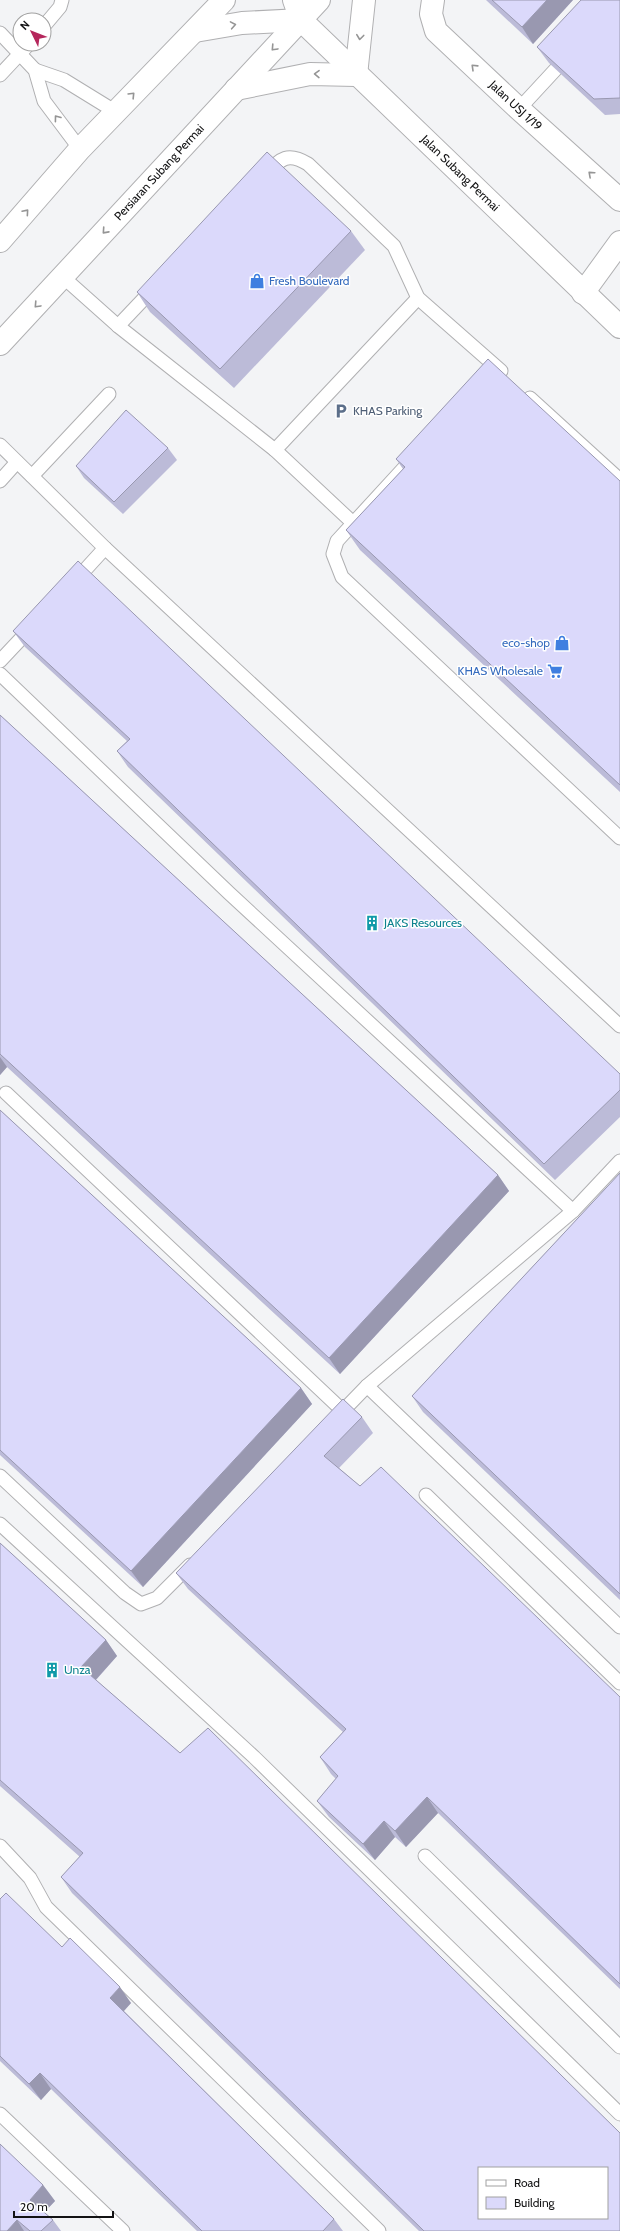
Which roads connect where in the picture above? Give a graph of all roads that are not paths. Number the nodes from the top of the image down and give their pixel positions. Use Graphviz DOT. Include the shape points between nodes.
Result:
graph roads {
  1 [pos="62,0"];
  2 [pos="224,0"];
  3 [pos="319,0"];
  4 [pos="364,0"];
  5 [pos="433,0"];
  6 [pos="297,10"];
  7 [pos="52,16"];
  8 [pos="194,32"];
  9 [pos="0,33"];
  10 [pos="577,46"];
  11 [pos="23,52"];
  12 [pos="21,55"];
  13 [pos="34,70"];
  14 [pos="356,74"];
  15 [pos="0,75"];
  16 [pos="236,89"];
  17 [pos="519,109"];
  18 [pos="116,112"];
  19 [pos="80,149"];
  20 [pos="259,180"];
  21 [pos="620,200"];
  22 [pos="0,240"];
  23 [pos="620,242"];
  24 [pos="63,277"];
  25 [pos="161,281"];
  26 [pos="583,293"];
  27 [pos="418,298"];
  28 [pos="118,326"];
  29 [pos="620,327"];
  30 [pos="0,344"];
  31 [pos="498,368"];
  32 [pos="509,379"];
  33 [pos="487,380"];
  34 [pos="521,389"];
  35 [pos="109,394"];
  36 [pos="0,445"];
  37 [pos="422,448"];
  38 [pos="275,450"];
  39 [pos="17,462"];
  40 [pos="32,476"];
  41 [pos="620,480"];
  42 [pos="0,481"];
  43 [pos="352,522"];
  44 [pos="105,548"];
  45 [pos="63,593"];
  46 [pos="42,616"];
  47 [pos="0,661"];
  48 [pos="0,674"];
  49 [pos="620,838"];
  50 [pos="620,1026"];
  51 [pos="6,1093"];
  52 [pos="620,1161"];
  53 [pos="573,1211"];
  54 [pos="367,1386"];
  55 [pos="343,1411"];
  56 [pos="326,1428"];
  57 [pos="0,1476"];
  58 [pos="426,1495"];
  59 [pos="0,1524"];
  60 [pos="197,1558"];
  61 [pos="620,1627"];
  62 [pos="620,1683"];
  63 [pos="0,1846"];
  64 [pos="425,1856"];
  65 [pos="620,2047"];
  66 [pos="0,2114"];
  67 [pos="620,2114"];
  68 [pos="123,2231"];
  69 [pos="379,2231"];
  1 -- 7 [label="lane"];
  2 -- 8 [label="main road"];
  3 -- 6 [label="main road, Persiaran Subang Permai"];
  4 -- 14 [label="main road, one-way"];
  17 -- 5 [label="main road, Jalan USJ 1/19, one-way" via="436,30 431,14"];
  8 -- 6 [label="main road, one-way"];
  6 -- 14 [label="main road, Jalan Subang Permai"];
  6 -- 16 [label="main road, Persiaran Subang Permai, one-way"];
  18 -- 8 [label="main road, one-way"];
  9 -- 12 [label="lane"];
  10 -- 17 [label="lane"];
  11 -- 12 [label="lane"];
  12 -- 13 [label="lane"];
  12 -- 15 [label="lane"];
  13 -- 18 [label="lane" via="64,80"];
  19 -- 13 [label="lane, one-way" via="44,101"];
  14 -- 16 [label="main road, one-way" via="310,74"];
  14 -- 26 [label="main road, Jalan Subang Permai"];
  16 -- 24 [label="main road, Persiaran Subang Permai, one-way"];
  21 -- 17 [label="main road, Jalan USJ 1/19, one-way"];
  18 -- 19 [label="main road"];
  22 -- 19 [label="main road, one-way"];
  20 -- 27 [label="lane" via="275,164 286,158 296,157 308,164 394,246"];
  23 -- 26 [label="main road"];
  24 -- 28 [label="lane"];
  24 -- 30 [label="main road, Persiaran Subang Permai, one-way"];
  25 -- 28 [label="lane"];
  26 -- 29 [label="main road, Jalan Subang Permai"];
  27 -- 31 [label="lane"];
  27 -- 38 [label="lane"];
  28 -- 38 [label="lane"];
  31 -- 32 [label="lane"];
  31 -- 33 [label="lane"];
  34 -- 41 [label="lane"];
  35 -- 40 [label="lane"];
  36 -- 39 [label="lane"];
  37 -- 43 [label="lane"];
  38 -- 43 [label="lane"];
  39 -- 40 [label="lane"];
  39 -- 42 [label="lane"];
  40 -- 44 [label="lane"];
  43 -- 49 [label="lane" via="337,541 333,554 342,577"];
  44 -- 45 [label="lane"];
  44 -- 50 [label="lane"];
  46 -- 47 [label="lane"];
  48 -- 53 [label="lane" via="228,893"];
  51 -- 55 [label="lane"];
  52 -- 53 [label="lane"];
  53 -- 54 [label="lane"];
  54 -- 55 [label="lane"];
  54 -- 61 [label="lane"];
  55 -- 56 [label="lane"];
  57 -- 60 [label="lane" via="125,1593 141,1604 157,1598"];
  58 -- 62 [label="lane"];
  59 -- 67 [label="lane" via="254,1758"];
  63 -- 69 [label="lane" via="30,1878 46,1907"];
  64 -- 65 [label="lane"];
  66 -- 68 [label="lane"];
}
